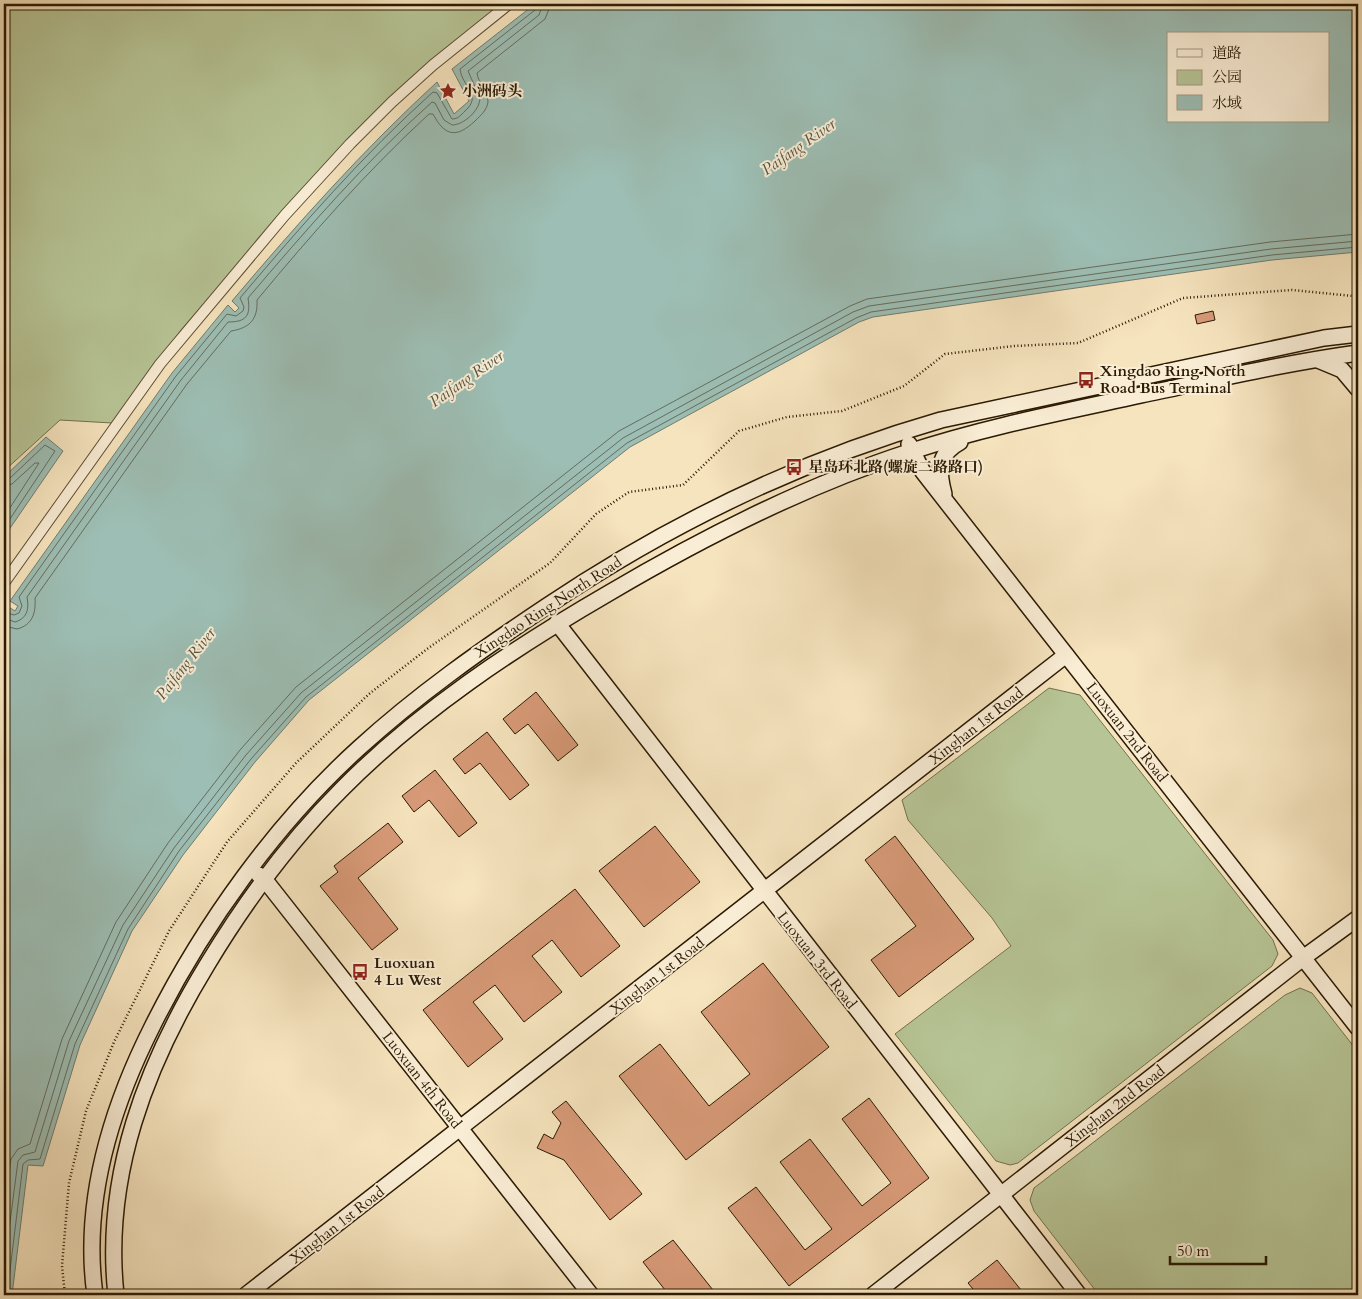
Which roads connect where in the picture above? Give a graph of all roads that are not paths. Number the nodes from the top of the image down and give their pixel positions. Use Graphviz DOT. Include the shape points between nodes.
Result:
graph roads {
  1 [pos="509,4"];
  2 [pos="1358,334"];
  3 [pos="1358,353"];
  4 [pos="1314,359"];
  5 [pos="1358,389"];
  6 [pos="905,430"];
  7 [pos="976,433"];
  8 [pos="911,451"];
  9 [pos="945,498"];
  10 [pos="4,583"];
  11 [pos="557,623"];
  12 [pos="1066,655"];
  13 [pos="251,868"];
  14 [pos="266,880"];
  15 [pos="764,892"];
  16 [pos="1358,918"];
  17 [pos="1304,958"];
  18 [pos="1358,1028"];
  19 [pos="460,1129"];
  20 [pos="1001,1195"];
  21 [pos="95,1295"];
  22 [pos="116,1295"];
  23 [pos="246,1295"];
  24 [pos="591,1295"];
  25 [pos="873,1295"];
  26 [pos="1079,1295"];
  1 -- 10 [label="street" via="392,102 285,215 160,364"];
  2 -- 6 [label="street, Xingdao Ring North Road" via="1265,351"];
  3 -- 4 [label="street, Xingdao Ring North Road"];
  4 -- 5 [label="street" via="1342,370"];
  4 -- 7 [label="street, Xingdao Ring North Road"];
  6 -- 8 [label="street, Luoxuan 2nd Road"];
  6 -- 13 [label="street, Xingdao Ring North Road" via="798,470 701,515 629,554 523,622 452,671 356,750"];
  7 -- 8 [label="street, Xingdao Ring North Road"];
  7 -- 9 [label="street" via="951,446 945,453 939,477"];
  8 -- 9 [label="street, Luoxuan 2nd Road" via="923,472"];
  8 -- 11 [label="street, Xingdao Ring North Road" via="831,481 717,533"];
  9 -- 12 [label="street, Luoxuan 2nd Road"];
  11 -- 14 [label="street, Xingdao Ring North Road" via="399,736 341,790"];
  11 -- 15 [label="street, Luoxuan 3rd Road"];
  12 -- 15 [label="street, Xinghan 1st Road"];
  12 -- 17 [label="street, Luoxuan 2nd Road"];
  13 -- 14 [label="street, Luoxuan 4th Road"];
  13 -- 21 [label="street, Xingdao Ring North Road" via="205,933 163,1004 120,1102 101,1159 96,1191 92,1254"];
  14 -- 19 [label="street, Luoxuan 4th Road"];
  14 -- 22 [label="street, Xingdao Ring North Road" via="197,981 147,1083 124,1157 117,1192"];
  15 -- 19 [label="street, Xinghan 1st Road"];
  15 -- 20 [label="street, Luoxuan 3rd Road"];
  16 -- 17 [label="street, Xinghan 2nd Road"];
  17 -- 18 [label="street, Luoxuan 2nd Road"];
  17 -- 20 [label="street, Xinghan 2nd Road"];
  19 -- 23 [label="street, Xinghan 1st Road"];
  19 -- 24 [label="street, Luoxuan 4th Road"];
  20 -- 25 [label="street, Xinghan 2nd Road"];
  20 -- 26 [label="street, Luoxuan 3rd Road"];
}
